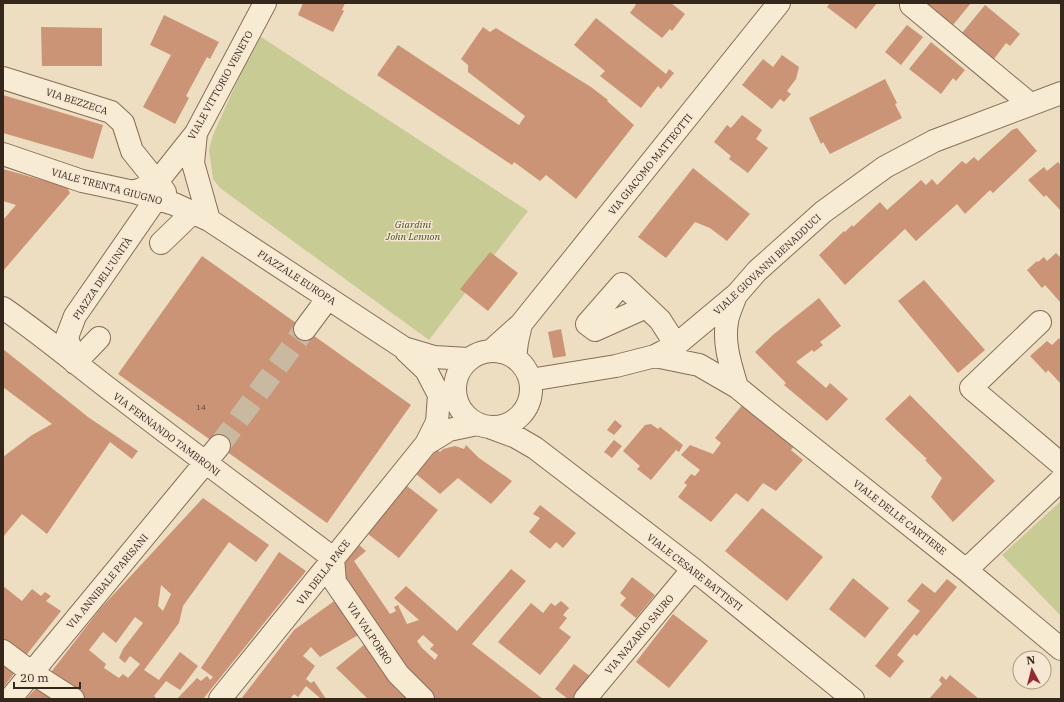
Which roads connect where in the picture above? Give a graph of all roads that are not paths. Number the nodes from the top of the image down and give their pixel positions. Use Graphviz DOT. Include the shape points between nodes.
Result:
graph roads {
  1 [pos="265,3"];
  2 [pos="780,3"];
  3 [pos="911,5"];
  4 [pos="3,78"];
  5 [pos="1061,93"];
  6 [pos="1030,104"];
  7 [pos="196,133"];
  8 [pos="3,154"];
  9 [pos="134,192"];
  10 [pos="178,204"];
  11 [pos="162,243"];
  12 [pos="737,294"];
  13 [pos="328,298"];
  14 [pos="646,307"];
  15 [pos="3,308"];
  16 [pos="1040,322"];
  17 [pos="521,324"];
  18 [pos="305,329"];
  19 [pos="99,338"];
  20 [pos="676,345"];
  21 [pos="404,348"];
  22 [pos="492,350"];
  23 [pos="655,356"];
  24 [pos="515,358"];
  25 [pos="468,359"];
  26 [pos="75,363"];
  27 [pos="530,380"];
  28 [pos="737,387"];
  29 [pos="528,405"];
  30 [pos="483,426"];
  31 [pos="426,444"];
  32 [pos="219,446"];
  33 [pos="535,448"];
  34 [pos="205,463"];
  35 [pos="1061,464"];
  36 [pos="1061,480"];
  37 [pos="333,558"];
  38 [pos="693,569"];
  39 [pos="966,570"];
  40 [pos="1061,649"];
  41 [pos="3,651"];
  42 [pos="31,672"];
  43 [pos="10,699"];
  44 [pos="73,699"];
  45 [pos="220,699"];
  46 [pos="422,699"];
  47 [pos="585,699"];
  48 [pos="853,699"];
  1 -- 7 [label="street, VIALE VITTORIO VENETO"];
  2 -- 17 [label="street, VIA GIACOMO MATTEOTTI"];
  3 -- 6 [label="street"];
  4 -- 10 [label="street, VIA BEZZECA" via="112,112 123,123 132,151"];
  5 -- 6 [label="street, VIALE GIOVANNI BENADDUCI"];
  6 -- 12 [label="street, VIALE GIOVANNI BENADDUCI" via="934,141 885,167 823,212 757,271"];
  7 -- 10 [label="street, VIALE VITTORIO VENETO"];
  7 -- 10 [label="street" via="193,163"];
  8 -- 9 [label="street, VIALE TRENTA GIUGNO" via="82,181"];
  9 -- 10 [label="street, VIALE VITTORIO VENETO"];
  10 -- 11 [label="street"];
  10 -- 13 [label="street, PIAZZALE EUROPA"];
  10 -- 26 [label="street, PIAZZA DELL'UNITÀ" via="75,316 67,337"];
  12 -- 20 [label="street, VIALE GIOVANNI BENADDUCI"];
  12 -- 28 [label="street" via="727,321 726,344"];
  13 -- 18 [label="street"];
  13 -- 21 [label="street, PIAZZALE EUROPA"];
  14 -- 20 [label="street" via="660,320"];
  15 -- 26 [label="street, VIA FERNANDO TAMBRONI"];
  16 -- 35 [label="street" via="971,388"];
  17 -- 22 [label="street, VIA GIACOMO MATTEOTTI"];
  17 -- 24 [label="street, VIA GIACOMO MATTEOTTI"];
  19 -- 26 [label="street"];
  20 -- 23 [label="street, VIALE GIOVANNI BENADDUCI"];
  21 -- 25 [label="street, PIAZZALE EUROPA" via="434,357"];
  21 -- 31 [label="street, VIA DELLA PACE" via="426,370 439,395 437,422"];
  22 -- 24 [label="street" via="505,352"];
  22 -- 25 [label="street"];
  23 -- 27 [label="street, VIALE GIOVANNI BENADDUCI" via="616,366"];
  23 -- 28 [label="street, VIALE DELLE CARTIERE" via="699,365"];
  24 -- 27 [label="street" via="524,365"];
  25 -- 30 [label="street" via="457,375 455,394 459,407 466,417"];
  26 -- 34 [label="street, VIA FERNANDO TAMBRONI"];
  27 -- 29 [label="street" via="532,387"];
  28 -- 39 [label="street, VIALE DELLE CARTIERE"];
  29 -- 30 [label="street" via="512,422 501,426"];
  29 -- 33 [label="street" via="529,424"];
  30 -- 31 [label="street, VIA DELLA PACE" via="449,430"];
  30 -- 33 [label="street, VIALE CESARE BATTISTI" via="516,437"];
  31 -- 37 [label="street, VIA DELLA PACE"];
  32 -- 34 [label="street, VIA ANNIBALE PARISANI"];
  33 -- 38 [label="street, VIALE CESARE BATTISTI"];
  34 -- 37 [label="street, VIA FERNANDO TAMBRONI"];
  34 -- 42 [label="street, VIA ANNIBALE PARISANI"];
  36 -- 39 [label="street"];
  37 -- 45 [label="street, VIA DELLA PACE"];
  37 -- 46 [label="street, VIA VALPORRO" via="336,582 398,674"];
  38 -- 47 [label="street, VIA NAZARIO SAURO"];
  38 -- 48 [label="street, VIALE CESARE BATTISTI"];
  39 -- 40 [label="street, VIALE DELLE CARTIERE"];
  41 -- 42 [label="street"];
  42 -- 43 [label="street, VIA ANNIBALE PARISANI"];
  42 -- 44 [label="street"];
}
